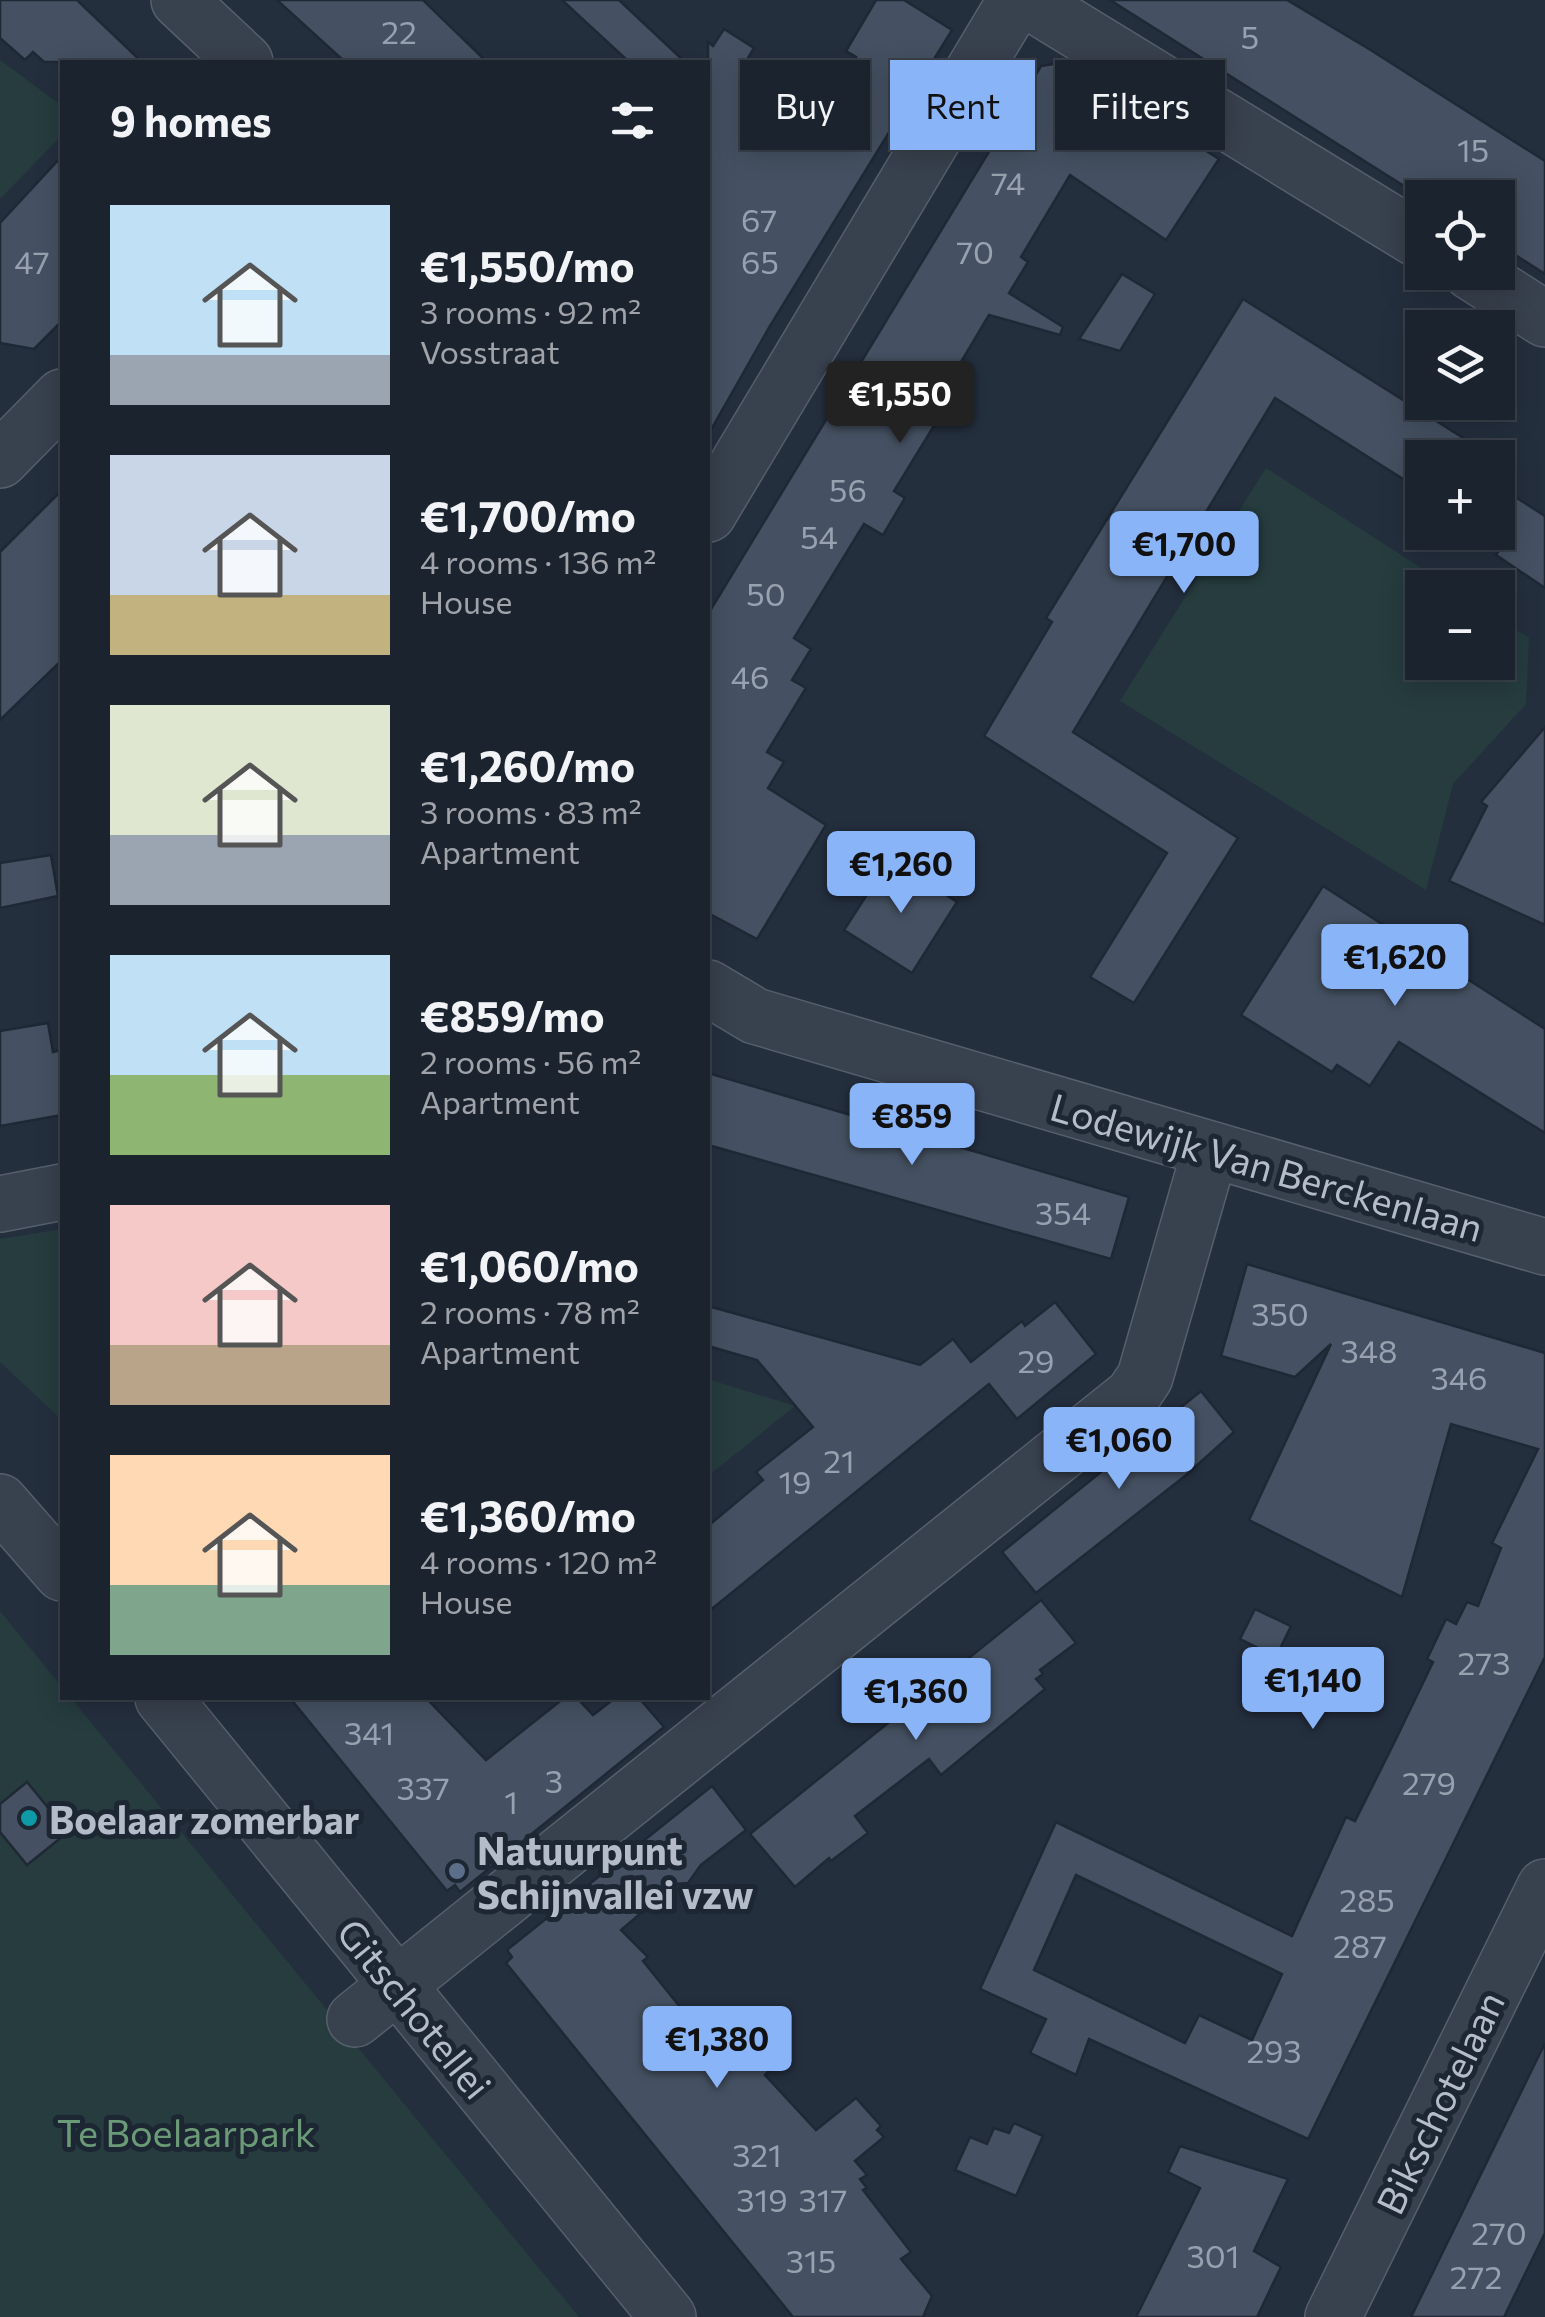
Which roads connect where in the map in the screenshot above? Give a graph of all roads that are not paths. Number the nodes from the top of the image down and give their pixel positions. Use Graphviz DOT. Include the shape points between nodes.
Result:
graph roads {
  1 [pos="179,0"];
  2 [pos="1016,0"];
  3 [pos="1026,0"];
  4 [pos="243,60"];
  5 [pos="1405,232"];
  6 [pos="1499,290"];
  7 [pos="1545,319"];
  8 [pos="60,399"];
  9 [pos="0,460"];
  10 [pos="710,505"];
  11 [pos="710,989"];
  12 [pos="1210,1151"];
  13 [pos="60,1192"];
  14 [pos="0,1204"];
  15 [pos="1545,1247"];
  16 [pos="0,1502"];
  17 [pos="58,1555"];
  18 [pos="165,1700"];
  19 [pos="1538,1920"];
  20 [pos="396,1986"];
  21 [pos="355,2019"];
  22 [pos="668,2317"];
  23 [pos="1333,2317"];
  1 -- 4 [label="street"];
  2 -- 10 [label="street"];
  3 -- 5 [label="street"];
  6 -- 7 [label="street"];
  8 -- 9 [label="street"];
  11 -- 12 [label="street, Lodewijk Van Berckenlaan" via="755,1016"];
  12 -- 15 [label="street, Lodewijk Van Berckenlaan"];
  12 -- 20 [label="street" via="1145,1377 1132,1395"];
  13 -- 14 [label="street"];
  16 -- 17 [label="street"];
  18 -- 20 [label="street, Gitschotellei"];
  19 -- 23 [label="street, Bikschotelaan"];
  20 -- 21 [label="street"];
  20 -- 22 [label="street, Gitschotellei"];
}
